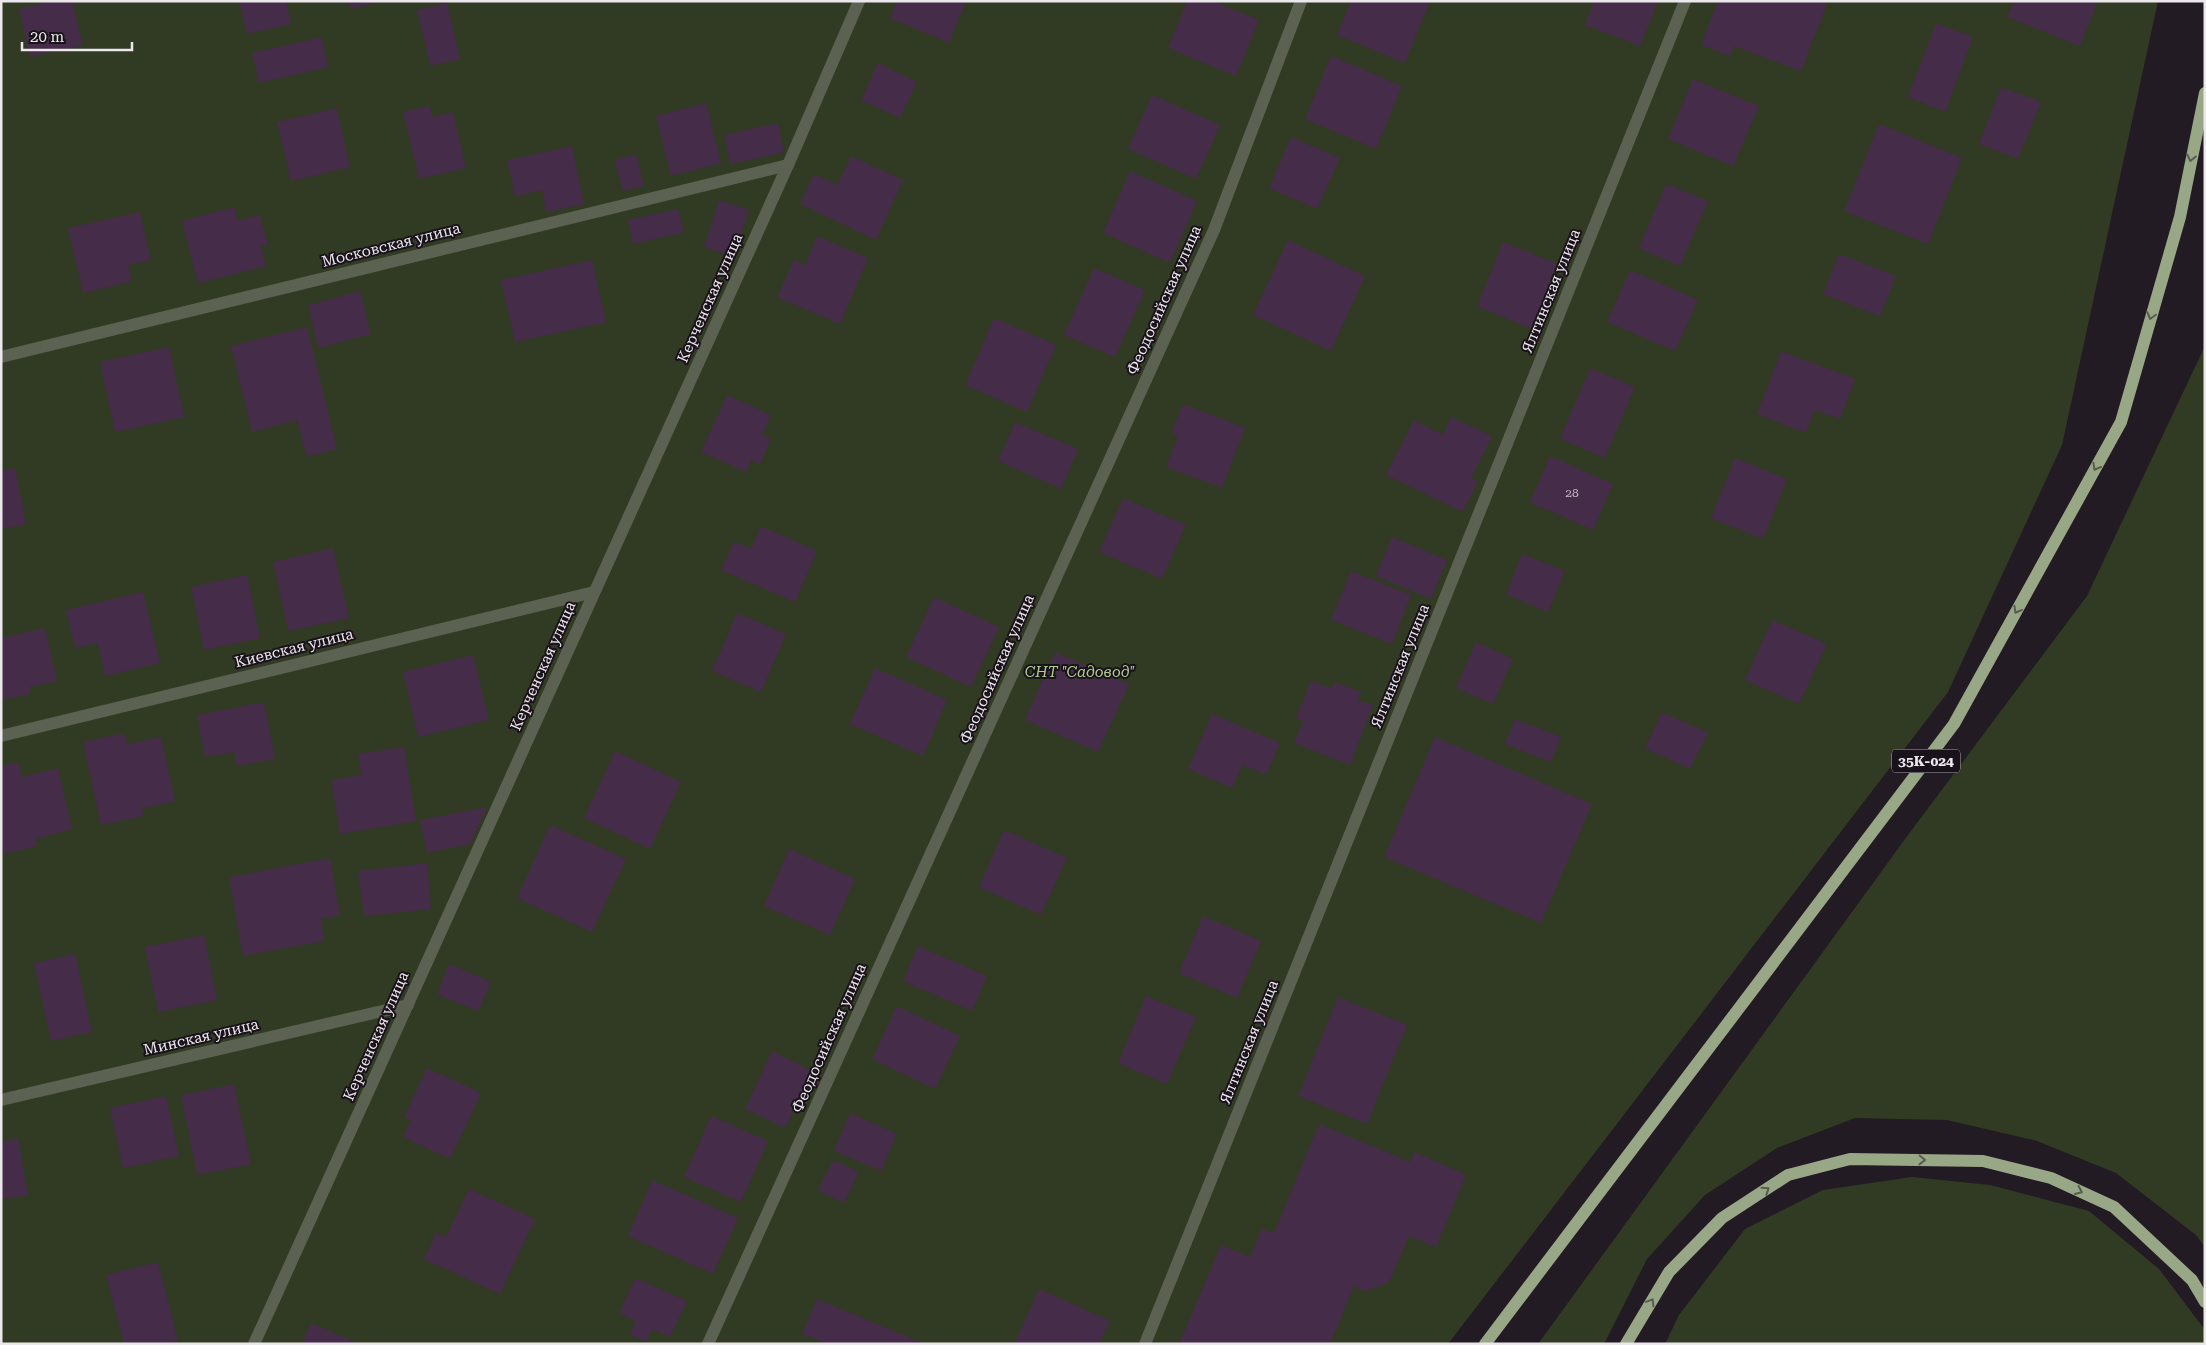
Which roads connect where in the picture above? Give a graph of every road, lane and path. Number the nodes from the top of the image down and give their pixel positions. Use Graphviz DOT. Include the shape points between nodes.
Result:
graph roads {
  1 [pos="859,1"];
  2 [pos="1301,1"];
  3 [pos="1685,1"];
  4 [pos="2205,93"];
  5 [pos="788,165"];
  6 [pos="1,357"];
  7 [pos="594,592"];
  8 [pos="1,736"];
  9 [pos="408,1004"];
  10 [pos="1,1100"];
  11 [pos="2205,1302"];
  12 [pos="254,1344"];
  13 [pos="708,1344"];
  14 [pos="1145,1344"];
  15 [pos="1485,1344"];
  16 [pos="1626,1344"];
  1 -- 5 [label="street, Керченская улица"];
  2 -- 13 [label="street, Феодосийская улица" via="1214,230"];
  3 -- 14 [label="street, Ялтинская улица"];
  4 -- 15 [label="main road, 35К-024, one-way" via="2180,217 2121,422 1954,724"];
  5 -- 6 [label="street, Московская улица"];
  5 -- 7 [label="street, Керченская улица"];
  7 -- 8 [label="street, Киевская улица"];
  7 -- 9 [label="street, Керченская улица"];
  9 -- 10 [label="street, Минская улица"];
  9 -- 12 [label="street, Керченская улица"];
  16 -- 11 [label="main road, one-way" via="1669,1272 1722,1218 1788,1175 1850,1159 1983,1161 2051,1178 2114,1207 2192,1280"];
}
